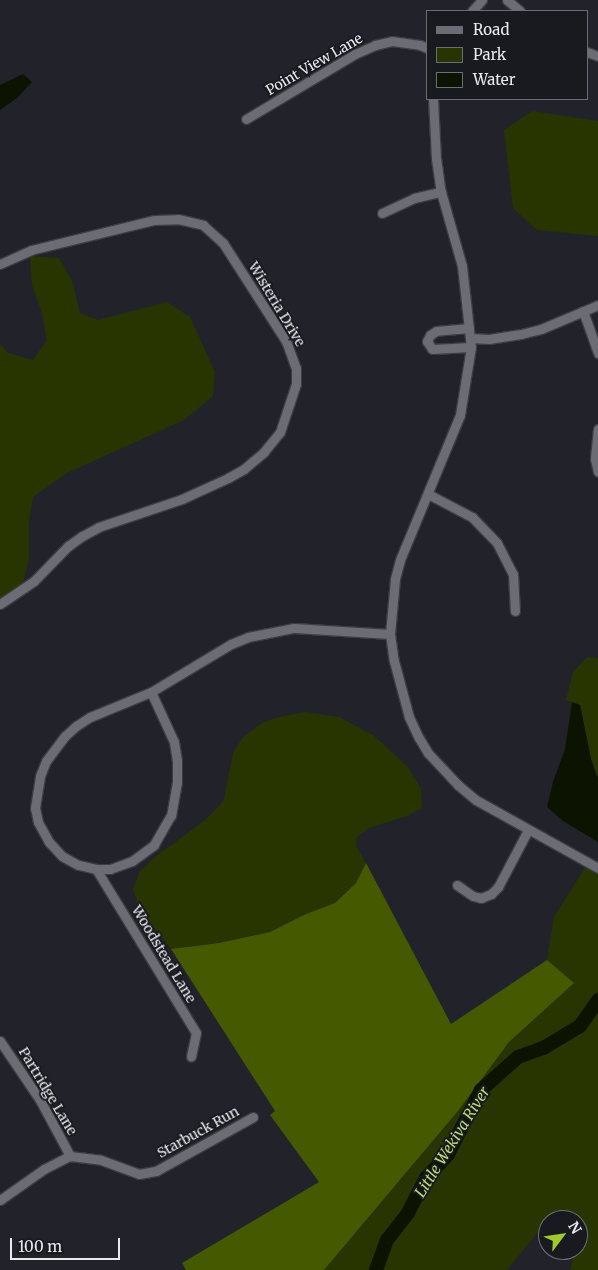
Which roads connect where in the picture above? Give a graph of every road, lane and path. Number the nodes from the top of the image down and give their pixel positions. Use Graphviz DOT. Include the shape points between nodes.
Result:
graph roads {
  1 [pos="482,0"];
  2 [pos="508,0"];
  3 [pos="473,10"];
  4 [pos="519,10"];
  5 [pos="426,48"];
  6 [pos="433,100"];
  7 [pos="246,119"];
  8 [pos="441,192"];
  9 [pos="382,213"];
  10 [pos="0,264"];
  11 [pos="598,305"];
  12 [pos="583,311"];
  13 [pos="469,328"];
  14 [pos="470,343"];
  15 [pos="598,353"];
  16 [pos="598,429"];
  17 [pos="598,472"];
  18 [pos="428,494"];
  19 [pos="0,604"];
  20 [pos="515,611"];
  21 [pos="390,634"];
  22 [pos="150,692"];
  23 [pos="528,830"];
  24 [pos="598,868"];
  25 [pos="96,869"];
  26 [pos="457,885"];
  27 [pos="0,1040"];
  28 [pos="192,1056"];
  29 [pos="253,1117"];
  30 [pos="70,1156"];
  31 [pos="0,1200"];
  1 -- 3 [label="street"];
  2 -- 4 [label="street"];
  5 -- 7 [label="street, Point View Lane" via="400,42 375,46 355,54"];
  6 -- 8 [label="street" via="433,129"];
  8 -- 9 [label="street" via="414,198"];
  8 -- 13 [label="street" via="462,266"];
  10 -- 19 [label="street, Wisteria Drive" via="31,250 154,220 178,219 203,225 223,243 286,341 296,368 296,384 280,432 244,469 182,499 82,536 34,581"];
  11 -- 12 [label="street"];
  12 -- 14 [label="street" via="541,329"];
  12 -- 15 [label="street"];
  13 -- 14 [label="street"];
  13 -- 14 [label="street" via="436,331 427,341 432,349"];
  14 -- 18 [label="street" via="460,416"];
  16 -- 17 [label="street" via="595,459"];
  18 -- 20 [label="street" via="472,517 497,543 513,574"];
  18 -- 21 [label="street" via="395,579"];
  21 -- 22 [label="street" via="294,628 248,637 230,644"];
  21 -- 23 [label="street" via="409,717 428,752 476,800"];
  22 -- 25 [label="street" via="174,742 177,782 170,815 154,845 144,855 119,867"];
  22 -- 25 [label="street" via="76,726 54,749 40,776 35,808 42,832 62,856 78,865"];
  23 -- 24 [label="street"];
  23 -- 26 [label="street" via="498,887 491,894 481,898 473,896"];
  25 -- 28 [label="street, Woodstead Lane" via="196,1033"];
  27 -- 30 [label="street, Partridge Lane" via="40,1100"];
  29 -- 30 [label="street, Starbuck Run" via="156,1171 139,1174 101,1160"];
  30 -- 31 [label="street" via="44,1169"];
}
